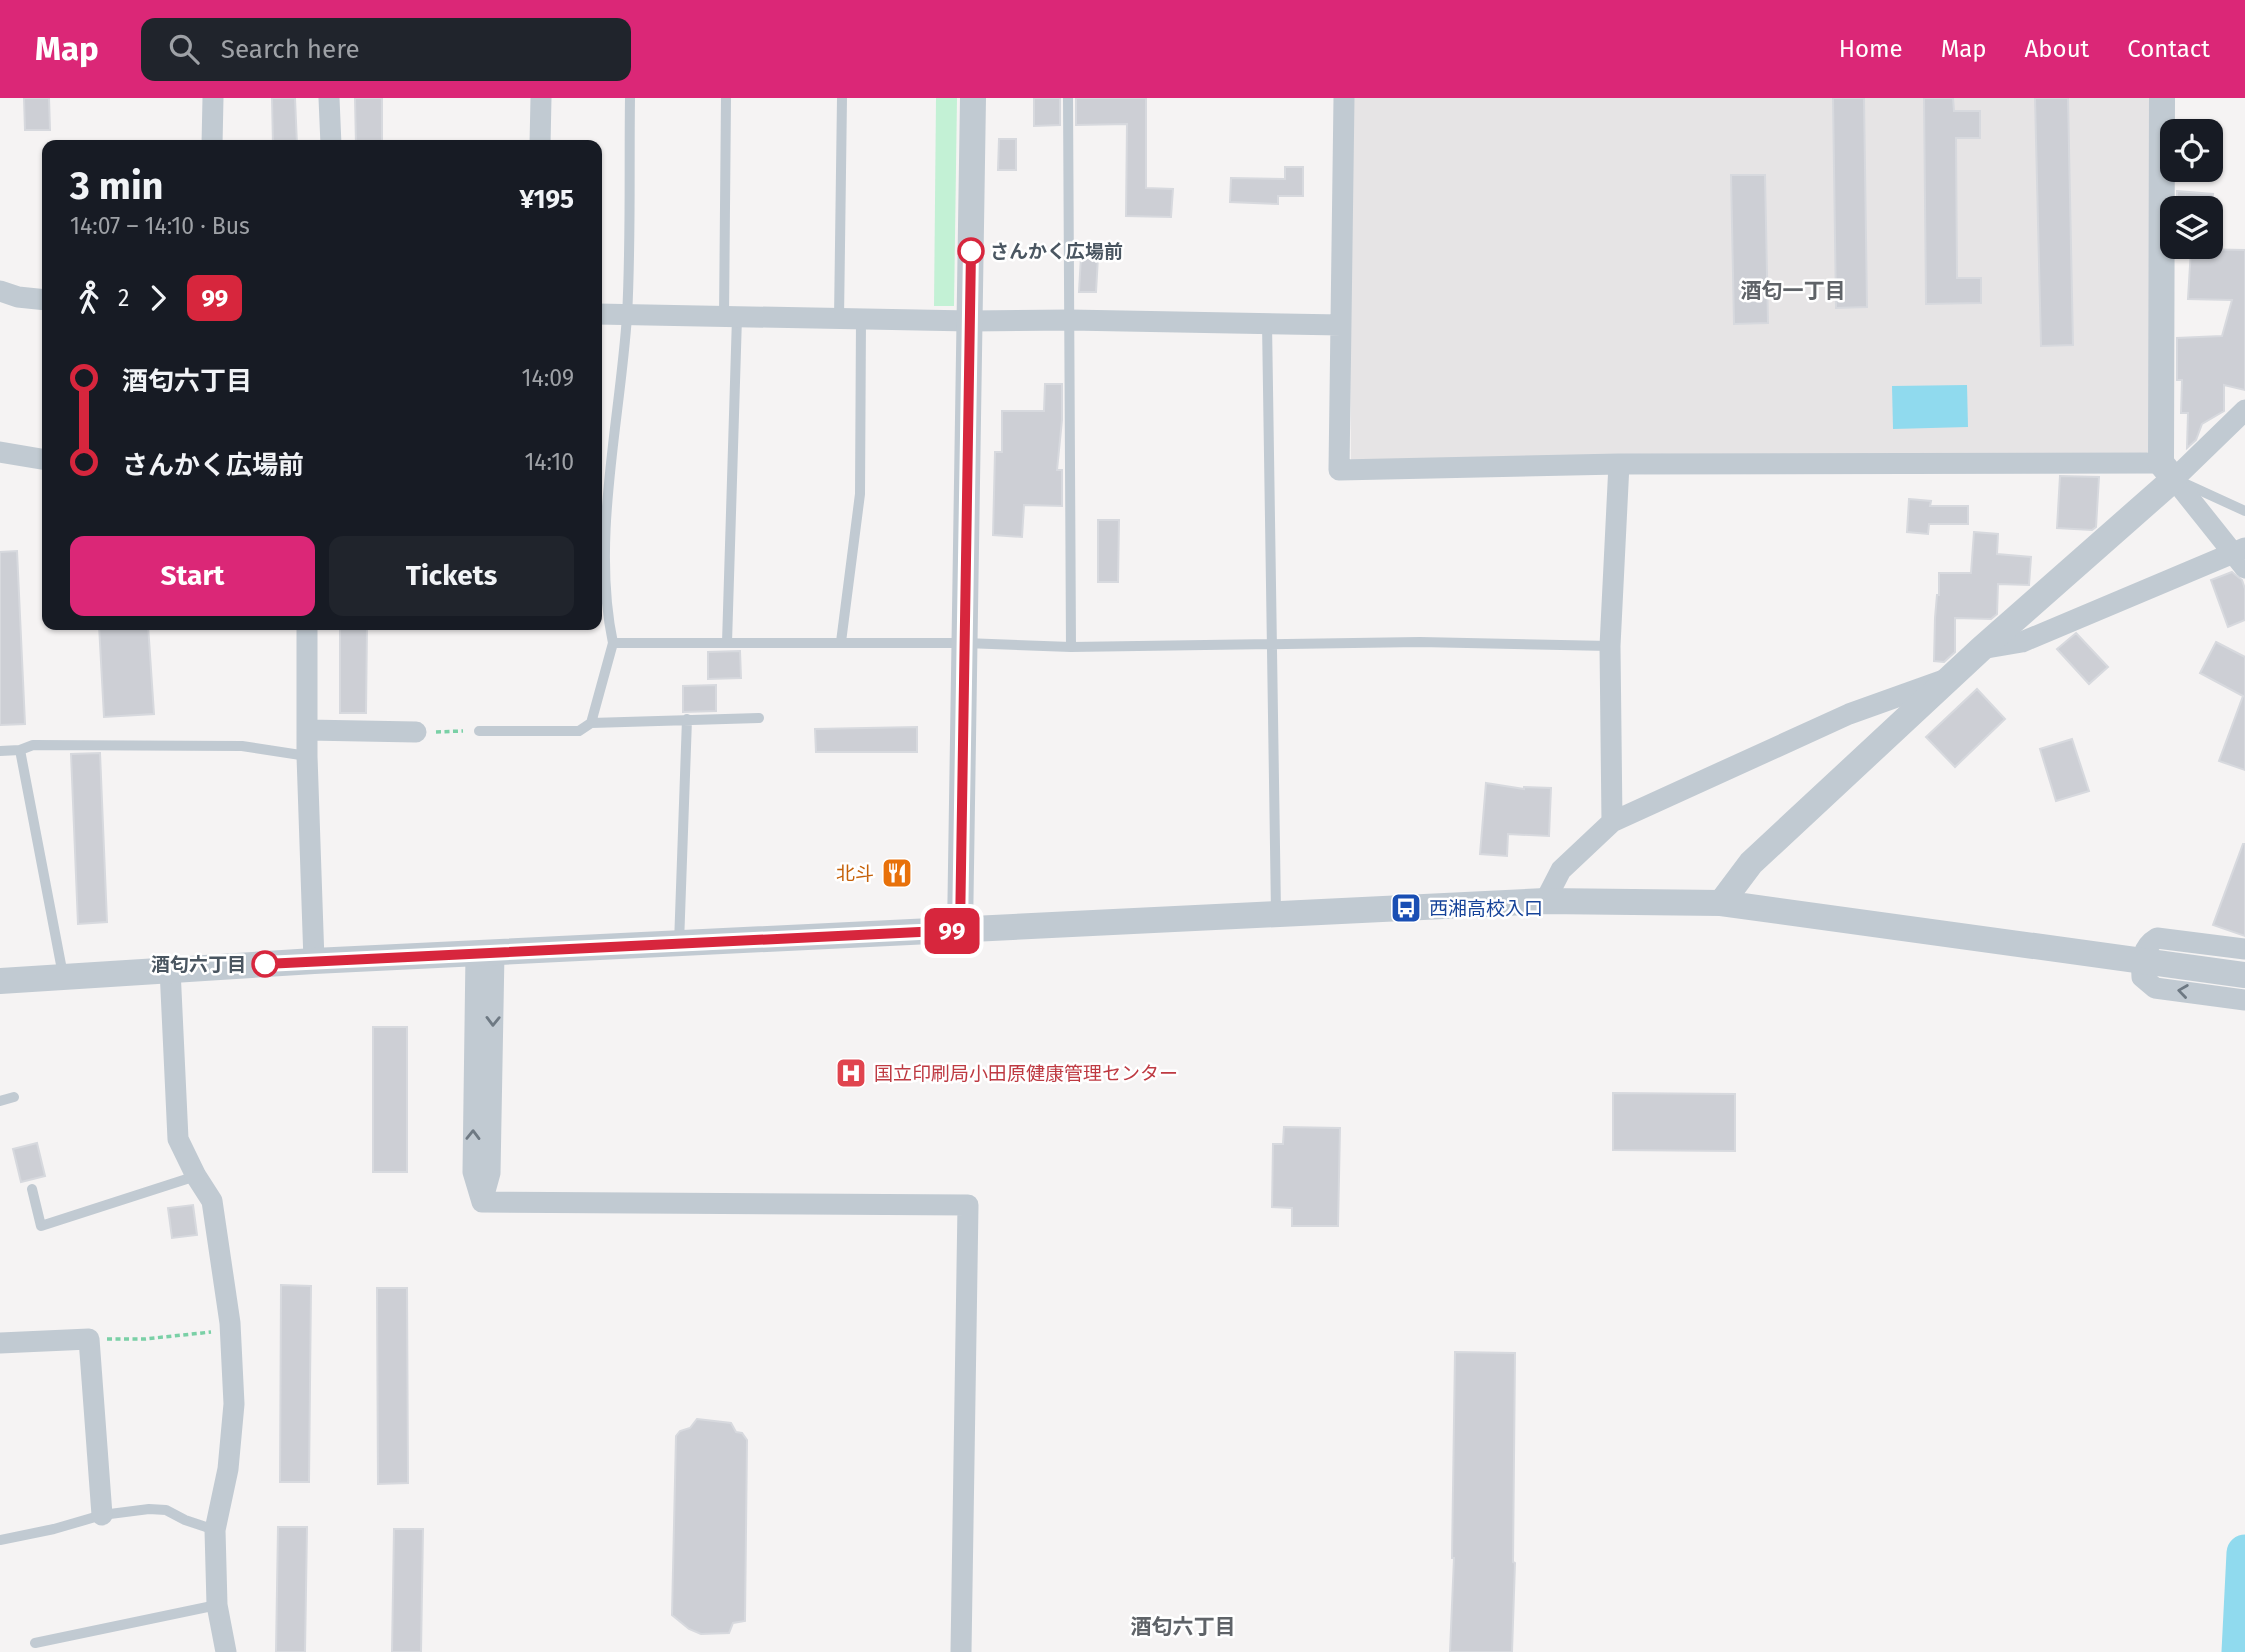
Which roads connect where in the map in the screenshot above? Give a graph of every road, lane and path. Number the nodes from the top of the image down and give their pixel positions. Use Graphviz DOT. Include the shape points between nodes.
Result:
graph roads {
  1 [pos="213,98"];
  2 [pos="329,98"];
  3 [pos="541,98"];
  4 [pos="630,98"];
  5 [pos="726,98"];
  6 [pos="842,98"];
  7 [pos="973,98"];
  8 [pos="1068,98"];
  9 [pos="1344,98"];
  10 [pos="2162,98"];
  11 [pos="212,140"];
  12 [pos="331,140"];
  13 [pos="540,140"];
  14 [pos="0,292"];
  15 [pos="42,299"];
  16 [pos="602,314"];
  17 [pos="627,315"];
  18 [pos="731,317"];
  19 [pos="839,319"];
  20 [pos="861,319"];
  21 [pos="1070,320"];
  22 [pos="970,321"];
  23 [pos="1267,323"];
  24 [pos="1341,325"];
  25 [pos="2245,410"];
  26 [pos="0,452"];
  27 [pos="42,459"];
  28 [pos="1619,464"];
  29 [pos="2168,471"];
  30 [pos="2245,511"];
  31 [pos="2241,556"];
  32 [pos="602,593"];
  33 [pos="602,613"];
  34 [pos="307,630"];
  35 [pos="841,642"];
  36 [pos="965,642"];
  37 [pos="614,643"];
  38 [pos="727,643"];
  39 [pos="1272,644"];
  40 [pos="1610,646"];
  41 [pos="1072,647"];
  42 [pos="1981,649"];
  43 [pos="1950,678"];
  44 [pos="759,718"];
  45 [pos="687,719"];
  46 [pos="591,723"];
  47 [pos="307,730"];
  48 [pos="480,731"];
  49 [pos="416,732"];
  50 [pos="20,750"];
  51 [pos="0,751"];
  52 [pos="307,756"];
  53 [pos="1612,822"];
  54 [pos="1545,901"];
  55 [pos="1721,903"];
  56 [pos="1276,915"];
  57 [pos="960,930"];
  58 [pos="679,944"];
  59 [pos="2245,949"];
  60 [pos="485,954"];
  61 [pos="2141,960"];
  62 [pos="314,961"];
  63 [pos="170,969"];
  64 [pos="2240,974"];
  65 [pos="64,977"];
  66 [pos="0,981"];
  67 [pos="2245,1000"];
  68 [pos="14,1097"];
  69 [pos="0,1101"];
  70 [pos="196,1176"];
  71 [pos="32,1189"];
  72 [pos="230,1331"];
  73 [pos="89,1339"];
  74 [pos="0,1343"];
  75 [pos="102,1515"];
  76 [pos="215,1530"];
  77 [pos="0,1540"];
  78 [pos="217,1605"];
  79 [pos="35,1643"];
  80 [pos="226,1652"];
  81 [pos="961,1652"];
  1 -- 11 [label="street"];
  2 -- 12 [label="street"];
  3 -- 13 [label="street"];
  4 -- 17 [label="lane"];
  5 -- 18 [label="lane"];
  6 -- 19 [label="lane"];
  7 -- 22 [label="street"];
  8 -- 21 [label="lane"];
  9 -- 24 [label="street"];
  10 -- 29 [label="street"];
  14 -- 15 [label="street"];
  16 -- 17 [label="street"];
  17 -- 18 [label="street"];
  17 -- 32 [label="lane"];
  18 -- 19 [label="street"];
  18 -- 38 [label="lane"];
  19 -- 20 [label="street"];
  20 -- 22 [label="street"];
  20 -- 35 [label="lane" via="860,494"];
  21 -- 22 [label="street"];
  21 -- 23 [label="street"];
  21 -- 41 [label="lane"];
  22 -- 36 [label="street"];
  23 -- 24 [label="street"];
  23 -- 39 [label="lane"];
  24 -- 28 [label="street" via="1339,470"];
  25 -- 29 [label="street"];
  26 -- 27 [label="street"];
  28 -- 29 [label="street"];
  28 -- 40 [label="street"];
  29 -- 30 [label="lane"];
  29 -- 31 [label="street"];
  29 -- 42 [label="street"];
  31 -- 42 [label="street" via="2022,642"];
  33 -- 37 [label="lane"];
  34 -- 47 [label="street"];
  35 -- 36 [label="lane"];
  35 -- 38 [label="lane"];
  36 -- 41 [label="lane"];
  36 -- 57 [label="street"];
  37 -- 38 [label="lane"];
  37 -- 46 [label="lane"];
  39 -- 40 [label="lane"];
  39 -- 41 [label="lane"];
  39 -- 56 [label="lane"];
  40 -- 53 [label="street"];
  42 -- 43 [label="street"];
  43 -- 53 [label="street" via="1849,714"];
  43 -- 55 [label="street" via="1751,863"];
  44 -- 45 [label="lane"];
  45 -- 46 [label="lane"];
  45 -- 58 [label="lane"];
  46 -- 48 [label="lane" via="579,731"];
  47 -- 49 [label="street"];
  47 -- 52 [label="street"];
  48 -- 49 [label="path"];
  50 -- 51 [label="lane"];
  50 -- 52 [label="lane" via="33,745 242,746"];
  50 -- 65 [label="lane"];
  52 -- 62 [label="street"];
  53 -- 54 [label="street" via="1561,870"];
  54 -- 55 [label="street"];
  54 -- 56 [label="street"];
  55 -- 61 [label="street"];
  56 -- 57 [label="street"];
  57 -- 58 [label="street"];
  58 -- 60 [label="street"];
  59 -- 61 [label="street" via="2157,938 2147,944"];
  60 -- 62 [label="street"];
  60 -- 81 [label="street" via="473,1172 482,1202 968,1205"];
  61 -- 64 [label="street"];
  67 -- 61 [label="street, one-way" via="2155,988 2142,977"];
  62 -- 63 [label="street"];
  63 -- 65 [label="street"];
  63 -- 70 [label="street" via="178,1139"];
  65 -- 66 [label="street"];
  68 -- 69 [label="lane"];
  70 -- 71 [label="lane" via="41,1227"];
  70 -- 72 [label="street" via="212,1201"];
  72 -- 73 [label="path"];
  72 -- 76 [label="street" via="234,1404 228,1469"];
  73 -- 74 [label="street"];
  73 -- 75 [label="street"];
  75 -- 76 [label="lane" via="166,1510"];
  75 -- 77 [label="lane"];
  76 -- 78 [label="street"];
  78 -- 79 [label="lane"];
  78 -- 80 [label="street"];
}
